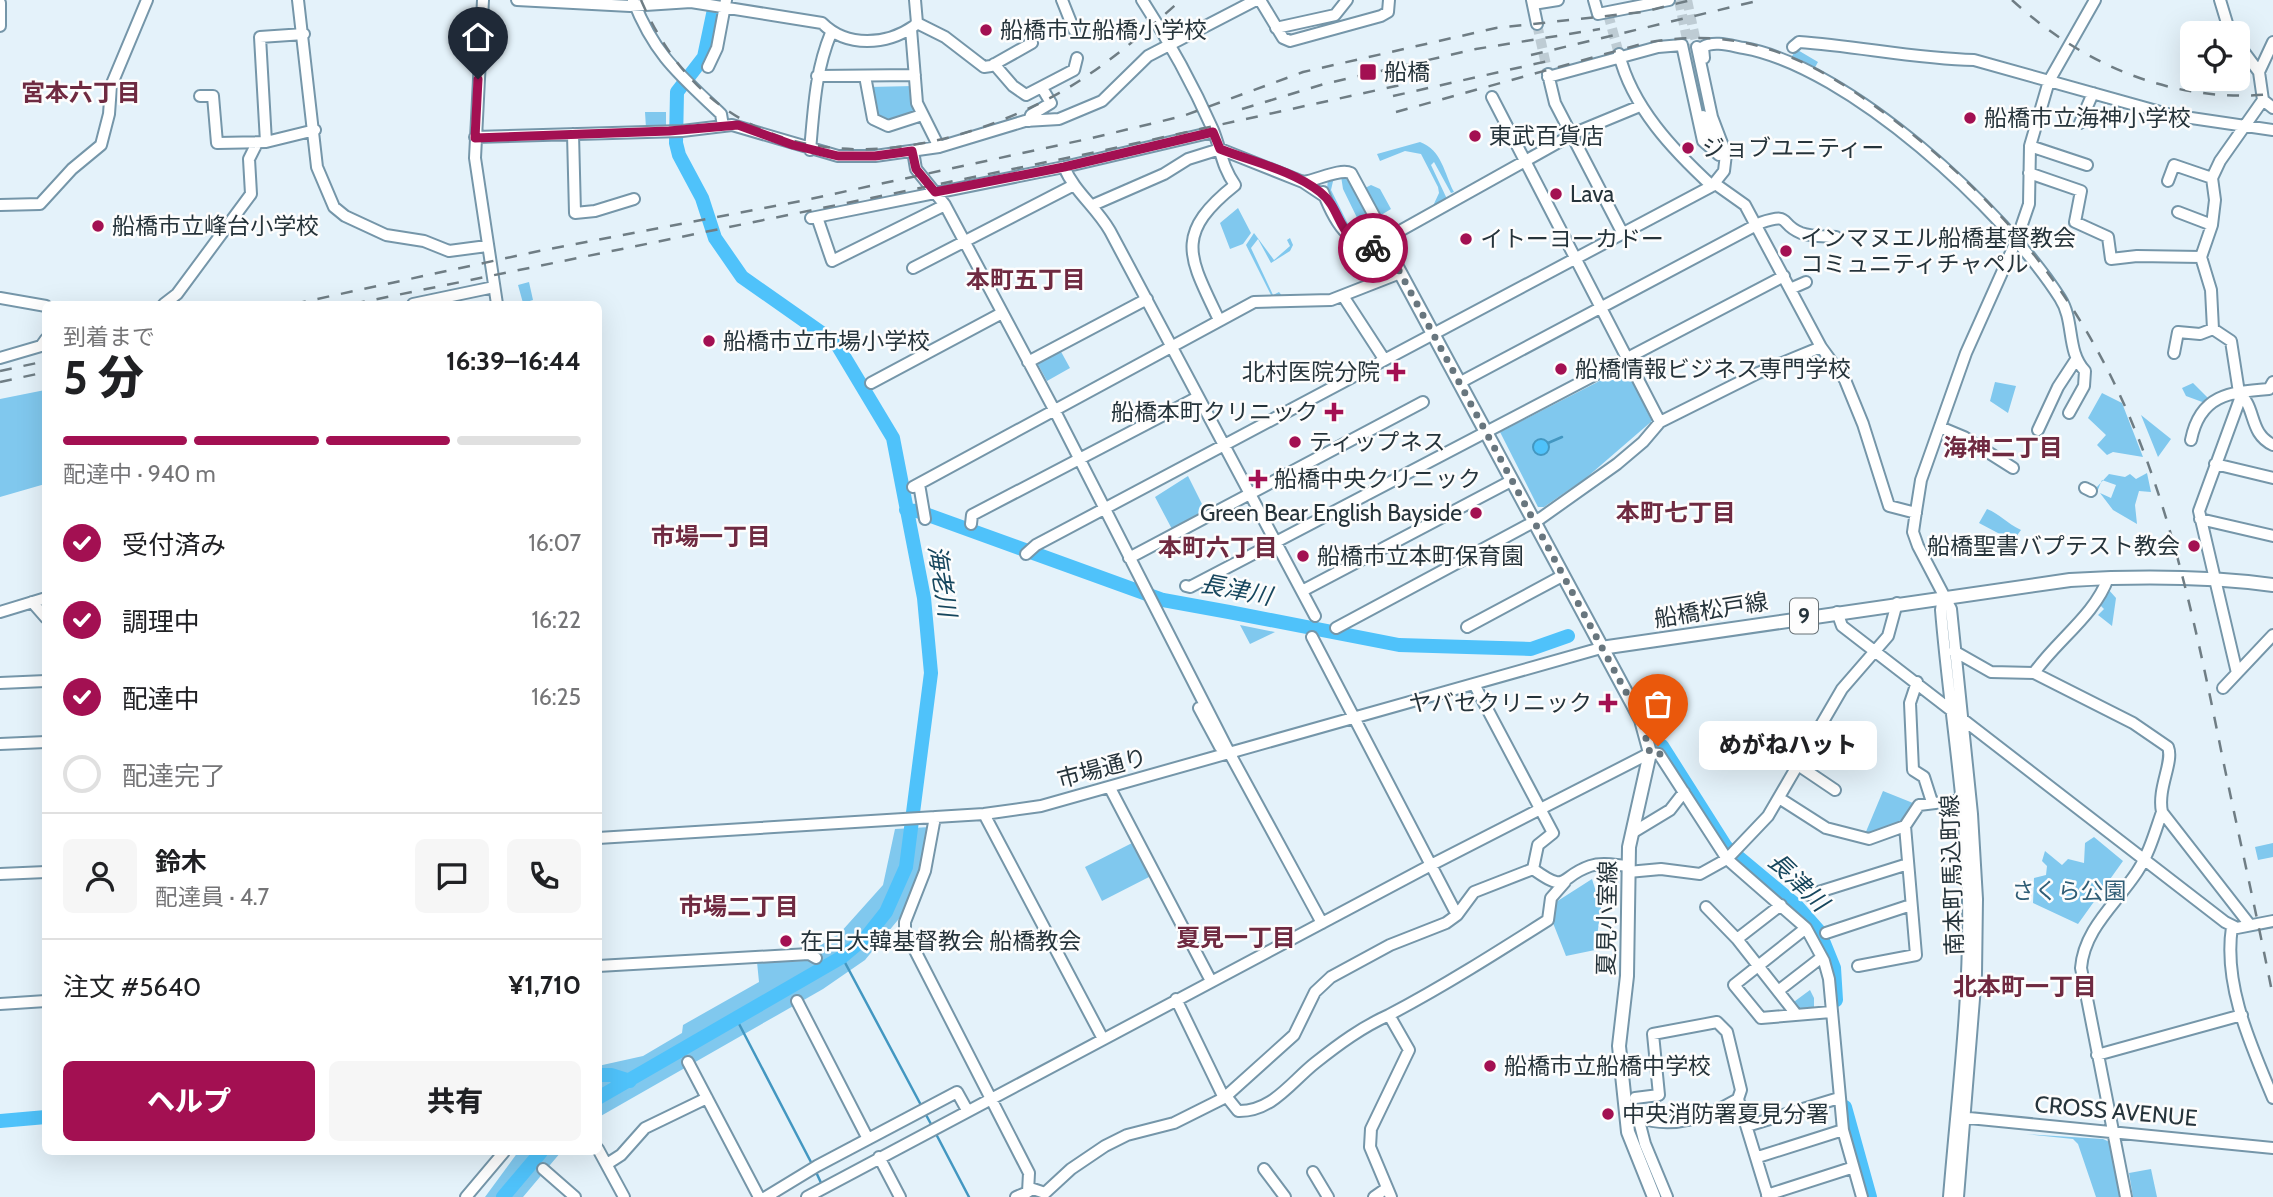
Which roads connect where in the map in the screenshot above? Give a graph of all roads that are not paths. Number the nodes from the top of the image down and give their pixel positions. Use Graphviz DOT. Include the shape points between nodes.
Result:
graph roads {
  1 [pos="146,0"];
  2 [pos="298,0"];
  3 [pos="483,0"];
  4 [pos="517,0"];
  5 [pos="915,0"];
  6 [pos="1062,0"];
  7 [pos="1142,0"];
  8 [pos="1258,0"];
  9 [pos="1347,0"];
  10 [pos="1389,0"];
  11 [pos="1558,0"];
  12 [pos="1594,0"];
  13 [pos="1669,0"];
  14 [pos="2095,0"];
  15 [pos="2220,0"];
  16 [pos="691,1"];
  17 [pos="634,2"];
  18 [pos="1532,2"];
  19 [pos="0,3"];
  20 [pos="724,5"];
  21 [pos="2226,21"];
  22 [pos="1537,24"];
  23 [pos="0,26"];
  24 [pos="914,26"];
  25 [pos="1276,28"];
  26 [pos="1074,30"];
  27 [pos="831,33"];
  28 [pos="304,34"];
  29 [pos="2273,42"];
  30 [pos="1032,43"];
  31 [pos="1169,43"];
  32 [pos="1793,47"];
  33 [pos="1619,55"];
  34 [pos="1077,58"];
  35 [pos="2250,60"];
  36 [pos="994,64"];
  37 [pos="708,67"];
  38 [pos="2259,72"];
  39 [pos="915,75"];
  40 [pos="817,76"];
  41 [pos="865,76"];
  42 [pos="2049,82"];
  43 [pos="1042,88"];
  44 [pos="2093,93"];
  45 [pos="200,96"];
  46 [pos="1492,97"];
  47 [pos="2263,100"];
  48 [pos="1640,106"];
  49 [pos="2273,108"];
  50 [pos="922,116"];
  51 [pos="1712,117"];
  52 [pos="1029,121"];
  53 [pos="2080,123"];
  54 [pos="2243,124"];
  55 [pos="723,126"];
  56 [pos="314,130"];
  57 [pos="2273,130"];
  58 [pos="1213,132"];
  59 [pos="573,134"];
  60 [pos="1573,135"];
  61 [pos="475,138"];
  62 [pos="261,143"];
  63 [pos="939,146"];
  64 [pos="2030,146"];
  65 [pos="1220,149"];
  66 [pos="810,150"];
  67 [pos="912,151"];
  68 [pos="1719,155"];
  69 [pos="1526,162"];
  70 [pos="2087,165"];
  71 [pos="1064,167"];
  72 [pos="2029,173"];
  73 [pos="2212,178"];
  74 [pos="1323,180"];
  75 [pos="2168,181"];
  76 [pos="1303,182"];
  77 [pos="1713,185"];
  78 [pos="1072,186"];
  79 [pos="935,192"];
  80 [pos="1324,196"];
  81 [pos="634,199"];
  82 [pos="0,205"];
  83 [pos="945,205"];
  84 [pos="1093,205"];
  85 [pos="2178,212"];
  86 [pos="1757,225"];
  87 [pos="2212,225"];
  88 [pos="1623,234"];
  89 [pos="1836,237"];
  90 [pos="2017,239"];
  91 [pos="964,241"];
  92 [pos="487,246"];
  93 [pos="1389,252"];
  94 [pos="2201,257"];
  95 [pos="1576,259"];
  96 [pos="913,268"];
  97 [pos="1401,273"];
  98 [pos="1784,276"];
  99 [pos="1806,282"];
  100 [pos="494,287"];
  101 [pos="1790,289"];
  102 [pos="1343,296"];
  103 [pos="0,298"];
  104 [pos="1147,299"];
  105 [pos="168,301"];
  106 [pos="428,301"];
  107 [pos="496,301"];
  108 [pos="42,305"];
  109 [pos="1602,307"];
  110 [pos="1002,313"];
  111 [pos="1219,320"];
  112 [pos="2213,328"];
  113 [pos="1433,334"];
  114 [pos="42,345"];
  115 [pos="1171,346"];
  116 [pos="1821,347"];
  117 [pos="2174,353"];
  118 [pos="0,358"];
  119 [pos="1627,358"];
  120 [pos="1384,359"];
  121 [pos="2075,361"];
  122 [pos="1028,362"];
  123 [pos="871,383"];
  124 [pos="1459,383"];
  125 [pos="2272,389"];
  126 [pos="2238,392"];
  127 [pos="1198,397"];
  128 [pos="1423,402"];
  129 [pos="1055,411"];
  130 [pos="2070,413"];
  131 [pos="1660,422"];
  132 [pos="1940,426"];
  133 [pos="2038,430"];
  134 [pos="1485,431"];
  135 [pos="2191,440"];
  136 [pos="1224,445"];
  137 [pos="2273,445"];
  138 [pos="1080,460"];
  139 [pos="2215,464"];
  140 [pos="2013,468"];
  141 [pos="2273,478"];
  142 [pos="1511,481"];
  143 [pos="1250,493"];
  144 [pos="1102,510"];
  145 [pos="1916,513"];
  146 [pos="924,515"];
  147 [pos="2200,519"];
  148 [pos="1533,523"];
  149 [pos="971,524"];
  150 [pos="2273,536"];
  151 [pos="1276,542"];
  152 [pos="1028,551"];
  153 [pos="1129,558"];
  154 [pos="1562,576"];
  155 [pos="2108,578"];
  156 [pos="2214,578"];
  157 [pos="2273,585"];
  158 [pos="1186,586"];
  159 [pos="1140,587"];
  160 [pos="1302,591"];
  161 [pos="1943,596"];
  162 [pos="42,599"];
  163 [pos="32,603"];
  164 [pos="1897,603"];
  165 [pos="0,612"];
  166 [pos="1837,612"];
  167 [pos="42,614"];
  168 [pos="1315,616"];
  169 [pos="1466,627"];
  170 [pos="1336,628"];
  171 [pos="2273,635"];
  172 [pos="1311,636"];
  173 [pos="1601,648"];
  174 [pos="1875,651"];
  175 [pos="1954,651"];
  176 [pos="2034,673"];
  177 [pos="2237,673"];
  178 [pos="42,681"];
  179 [pos="0,682"];
  180 [pos="1917,682"];
  181 [pos="1474,684"];
  182 [pos="2223,688"];
  183 [pos="1951,710"];
  184 [pos="1354,718"];
  185 [pos="1960,718"];
  186 [pos="42,742"];
  187 [pos="0,744"];
  188 [pos="1656,751"];
  189 [pos="1230,754"];
  190 [pos="1798,765"];
  191 [pos="1110,789"];
  192 [pos="1835,790"];
  193 [pos="1684,792"];
  194 [pos="1779,798"];
  195 [pos="1966,799"];
  196 [pos="1932,802"];
  197 [pos="1541,807"];
  198 [pos="2162,812"];
  199 [pos="984,814"];
  200 [pos="929,818"];
  201 [pos="1905,826"];
  202 [pos="1632,833"];
  203 [pos="602,838"];
  204 [pos="1731,855"];
  205 [pos="2144,860"];
  206 [pos="1431,864"];
  207 [pos="1908,864"];
  208 [pos="1533,869"];
  209 [pos="1628,869"];
  210 [pos="42,872"];
  211 [pos="0,874"];
  212 [pos="1565,882"];
  213 [pos="1809,895"];
  214 [pos="1781,905"];
  215 [pos="1912,905"];
  216 [pos="1706,907"];
  217 [pos="1457,915"];
  218 [pos="2273,921"];
  219 [pos="1322,923"];
  220 [pos="2250,925"];
  221 [pos="2232,927"];
  222 [pos="1806,928"];
  223 [pos="1826,933"];
  224 [pos="1737,939"];
  225 [pos="1822,957"];
  226 [pos="816,958"];
  227 [pos="602,966"];
  228 [pos="1759,966"];
  229 [pos="1858,966"];
  230 [pos="1211,981"];
  231 [pos="1778,991"];
  232 [pos="1176,999"];
  233 [pos="42,1001"];
  234 [pos="797,1001"];
  235 [pos="0,1003"];
  236 [pos="1831,1012"];
  237 [pos="1796,1014"];
  238 [pos="1390,1015"];
  239 [pos="2242,1015"];
  240 [pos="1103,1038"];
  241 [pos="2096,1055"];
  242 [pos="688,1062"];
  243 [pos="990,1097"];
  244 [pos="1225,1097"];
  245 [pos="707,1098"];
  246 [pos="1635,1098"];
  247 [pos="1839,1098"];
  248 [pos="2273,1098"];
  249 [pos="1738,1099"];
  250 [pos="967,1110"];
  251 [pos="1960,1118"];
  252 [pos="1747,1126"];
  253 [pos="1843,1130"];
  254 [pos="2114,1132"];
  255 [pos="868,1139"];
  256 [pos="2273,1147"];
  257 [pos="501,1155"];
  258 [pos="602,1155"];
  259 [pos="879,1157"];
  260 [pos="1758,1157"];
  261 [pos="607,1164"];
  262 [pos="1851,1168"];
  263 [pos="543,1169"];
  264 [pos="1264,1169"];
  265 [pos="1313,1172"];
  266 [pos="1030,1188"];
  267 [pos="1389,1193"];
  268 [pos="1767,1196"];
  269 [pos="466,1197"];
  270 [pos="575,1197"];
  271 [pos="624,1197"];
  272 [pos="759,1197"];
  273 [pos="766,1197"];
  274 [pos="807,1197"];
  275 [pos="900,1197"];
  276 [pos="1016,1197"];
  277 [pos="1285,1197"];
  278 [pos="1328,1197"];
  279 [pos="1374,1197"];
  280 [pos="1654,1197"];
  281 [pos="1667,1197"];
  282 [pos="1862,1197"];
  283 [pos="1949,1197"];
  284 [pos="1958,1197"];
  285 [pos="2126,1197"];
  1 -- 82 [label="street" via="111,86 101,145 40,204"];
  2 -- 28 [label="street"];
  3 -- 61 [label="street"];
  4 -- 17 [label="street"];
  5 -- 24 [label="street"];
  6 -- 26 [label="street"];
  7 -- 31 [label="street"];
  8 -- 25 [label="street"];
  8 -- 31 [label="street"];
  9 -- 25 [label="street" via="1335,15"];
  10 -- 25 [label="street" via="1388,12 1381,16 1297,41 1286,40"];
  11 -- 18 [label="street"];
  12 -- 13 [label="street" via="1596,12 1607,13"];
  14 -- 42 [label="street"];
  15 -- 21 [label="street"];
  16 -- 17 [label="street"];
  16 -- 20 [label="street"];
  17 -- 55 [label="street" via="651,37 680,78 721,114"];
  18 -- 22 [label="street"];
  19 -- 23 [label="street"];
  20 -- 27 [label="street" via="822,23"];
  20 -- 37 [label="street" via="717,48"];
  24 -- 27 [label="street" via="871,42"];
  24 -- 36 [label="street" via="945,37 984,67"];
  24 -- 39 [label="street"];
  27 -- 40 [label="street"];
  28 -- 56 [label="street"];
  28 -- 62 [label="street" via="260,37"];
  29 -- 38 [label="street"];
  30 -- 36 [label="street"];
  31 -- 52 [label="street" via="1133,69 1102,101 1059,119"];
  31 -- 58 [label="street"];
  32 -- 42 [label="street" via="1799,42 1974,60"];
  33 -- 48 [label="street"];
  33 -- 60 [label="street" via="1548,76 1555,103"];
  33 -- 68 [label="street" via="1682,46 1703,141"];
  34 -- 43 [label="street" via="1074,70"];
  35 -- 38 [label="street"];
  36 -- 43 [label="street" via="1026,95"];
  38 -- 47 [label="street"];
  39 -- 41 [label="street"];
  39 -- 50 [label="street"];
  40 -- 41 [label="street"];
  40 -- 66 [label="street"];
  41 -- 50 [label="street" via="873,119 888,126"];
  42 -- 44 [label="street"];
  42 -- 64 [label="street"];
  43 -- 52 [label="street" via="1051,103"];
  44 -- 53 [label="street"];
  44 -- 54 [label="street" via="2171,115"];
  45 -- 62 [label="street" via="213,96 217,144"];
  46 -- 69 [label="street"];
  47 -- 49 [label="street"];
  47 -- 54 [label="street"];
  48 -- 60 [label="street"];
  48 -- 77 [label="street"];
  50 -- 63 [label="street"];
  51 -- 68 [label="street" via="1693,48 1701,110"];
  51 -- 77 [label="street" via="1726,162 1721,178"];
  51 -- 90 [label="street" via="1703,47 1732,46 1778,57 1877,115 1938,162"];
  52 -- 63 [label="street"];
  54 -- 57 [label="street"];
  54 -- 73 [label="street"];
  55 -- 59 [label="street"];
  55 -- 66 [label="street" via="738,125"];
  56 -- 62 [label="street"];
  56 -- 92 [label="street" via="317,167 325,191 345,216 386,235 424,241 449,251"];
  58 -- 65 [label="street"];
  58 -- 71 [label="street"];
  59 -- 61 [label="street"];
  59 -- 81 [label="street" via="575,212"];
  60 -- 69 [label="street"];
  60 -- 88 [label="street"];
  61 -- 92 [label="street"];
  62 -- 105 [label="street" via="248,159 251,194"];
  63 -- 67 [label="street"];
  64 -- 70 [label="street"];
  64 -- 72 [label="street"];
  65 -- 76 [label="street"];
  65 -- 84 [label="street" via="1188,159"];
  65 -- 111 [label="street" via="1222,166 1235,185 1212,203 1191,249"];
  66 -- 67 [label="street" via="852,157"];
  67 -- 79 [label="street" via="916,169"];
  68 -- 77 [label="street"];
  69 -- 93 [label="street" via="1398,232"];
  69 -- 95 [label="street"];
  71 -- 78 [label="street"];
  71 -- 79 [label="street"];
  72 -- 90 [label="street" via="2029,204"];
  72 -- 94 [label="street" via="2081,191 2075,222 2108,237 2111,259"];
  73 -- 75 [label="street" via="2174,165"];
  73 -- 87 [label="street"];
  74 -- 76 [label="street"];
  74 -- 80 [label="street"];
  74 -- 93 [label="street" via="1339,171 1351,173"];
  76 -- 80 [label="street"];
  77 -- 86 [label="street" via="1742,202"];
  77 -- 88 [label="street"];
  78 -- 84 [label="street"];
  78 -- 91 [label="street"];
  79 -- 83 [label="street"];
  79 -- 83 [label="street" via="814,218 832,261"];
  80 -- 93 [label="street" via="1349,237"];
  83 -- 91 [label="street"];
  84 -- 104 [label="street"];
  85 -- 87 [label="street"];
  86 -- 89 [label="street" via="1785,219 1799,232"];
  86 -- 98 [label="street"];
  86 -- 109 [label="street"];
  87 -- 94 [label="street"];
  88 -- 95 [label="street"];
  90 -- 121 [label="street" via="2063,303"];
  90 -- 132 [label="street" via="1963,351"];
  91 -- 96 [label="street"];
  91 -- 110 [label="street"];
  92 -- 100 [label="street"];
  93 -- 97 [label="main road"];
  94 -- 112 [label="street" via="2211,290"];
  95 -- 109 [label="street"];
  95 -- 113 [label="street"];
  97 -- 102 [label="street"];
  97 -- 113 [label="main road"];
  98 -- 101 [label="street"];
  98 -- 119 [label="street"];
  99 -- 101 [label="street"];
  100 -- 106 [label="street"];
  100 -- 107 [label="street"];
  101 -- 116 [label="street"];
  102 -- 111 [label="street" via="1318,302 1258,301"];
  102 -- 120 [label="street"];
  103 -- 108 [label="street"];
  104 -- 115 [label="street"];
  104 -- 122 [label="street"];
  109 -- 119 [label="street"];
  109 -- 124 [label="street"];
  110 -- 122 [label="street"];
  110 -- 123 [label="street"];
  111 -- 115 [label="street"];
  112 -- 117 [label="street" via="2200,334 2178,332"];
  112 -- 126 [label="street" via="2231,341"];
  113 -- 120 [label="street"];
  113 -- 124 [label="main road"];
  114 -- 118 [label="street"];
  115 -- 127 [label="street"];
  115 -- 129 [label="street"];
  116 -- 131 [label="street"];
  116 -- 145 [label="street" via="1855,403 1889,506"];
  119 -- 131 [label="street"];
  119 -- 134 [label="street"];
  120 -- 136 [label="street"];
  121 -- 130 [label="street" via="2085,372 2085,383"];
  121 -- 133 [label="street"];
  122 -- 129 [label="street"];
  124 -- 134 [label="main road"];
  125 -- 126 [label="street"];
  126 -- 135 [label="street" via="2211,401 2202,410"];
  126 -- 137 [label="street" via="2247,399 2257,435"];
  126 -- 139 [label="street" via="2240,399"];
  127 -- 136 [label="street"];
  127 -- 138 [label="street"];
  128 -- 143 [label="street"];
  129 -- 138 [label="street"];
  129 -- 146 [label="street" via="916,486"];
  131 -- 148 [label="street" via="1617,464"];
  132 -- 140 [label="street"];
  132 -- 145 [label="street" via="1921,480"];
  134 -- 142 [label="main road"];
  134 -- 151 [label="street"];
  136 -- 143 [label="street"];
  136 -- 144 [label="street"];
  138 -- 144 [label="street" via="1086,485"];
  138 -- 149 [label="street" via="972,515"];
  139 -- 141 [label="street"];
  139 -- 147 [label="street"];
  142 -- 148 [label="main road"];
  142 -- 160 [label="street"];
  143 -- 151 [label="street"];
  143 -- 153 [label="street"];
  144 -- 152 [label="street"];
  144 -- 153 [label="street"];
  144 -- 159 [label="street"];
  145 -- 161 [label="street, 南本町馬込町線" via="1913,532"];
  147 -- 150 [label="street"];
  147 -- 156 [label="street"];
  148 -- 154 [label="main road"];
  148 -- 170 [label="street"];
  151 -- 158 [label="street"];
  151 -- 160 [label="street"];
  153 -- 159 [label="street"];
  154 -- 169 [label="street"];
  154 -- 173 [label="main road"];
  155 -- 156 [label="main road, 船橋松戸線 / 9"];
  155 -- 161 [label="main road, 船橋松戸線 / 9"];
  155 -- 176 [label="street" via="2097,600"];
  156 -- 157 [label="main road, 船橋松戸線 / 9"];
  156 -- 177 [label="street"];
  159 -- 189 [label="street" via="1220,747"];
  160 -- 168 [label="street"];
  161 -- 164 [label="main road, 船橋松戸線 / 9"];
  161 -- 175 [label="street, 南本町馬込町線" via="1951,610"];
  161 -- 183 [label="street, 南本町馬込町線"];
  162 -- 163 [label="street"];
  163 -- 165 [label="street"];
  163 -- 167 [label="street"];
  164 -- 166 [label="main road, 船橋松戸線 / 9"];
  164 -- 174 [label="street" via="1893,628"];
  166 -- 173 [label="main road, 船橋松戸線 / 9"];
  166 -- 174 [label="street" via="1842,626"];
  171 -- 177 [label="street"];
  172 -- 184 [label="street"];
  173 -- 181 [label="street, 市場通り"];
  173 -- 188 [label="main road, 夏見小室線"];
  174 -- 180 [label="street"];
  174 -- 190 [label="street" via="1842,688"];
  175 -- 176 [label="street" via="1991,672"];
  175 -- 185 [label="street, 南本町馬込町線"];
  176 -- 198 [label="street" via="2133,723 2168,747 2160,793"];
  177 -- 182 [label="street"];
  178 -- 179 [label="street"];
  180 -- 183 [label="street"];
  180 -- 196 [label="street" via="1910,703 1913,770 1924,777"];
  181 -- 184 [label="street, 市場通り"];
  181 -- 197 [label="street"];
  183 -- 185 [label="street"];
  183 -- 195 [label="street, 南本町馬込町線"];
  184 -- 189 [label="street, 市場通り"];
  184 -- 206 [label="street"];
  185 -- 195 [label="street, 南本町馬込町線"];
  185 -- 205 [label="street"];
  186 -- 187 [label="street"];
  188 -- 193 [label="street"];
  188 -- 197 [label="street"];
  188 -- 202 [label="main road, 夏見小室線"];
  189 -- 191 [label="street, 市場通り"];
  189 -- 219 [label="street"];
  190 -- 192 [label="street"];
  190 -- 194 [label="street"];
  191 -- 199 [label="street, 市場通り"];
  191 -- 230 [label="street"];
  193 -- 202 [label="street" via="1670,810"];
  193 -- 204 [label="street"];
  194 -- 201 [label="street" via="1826,828 1869,839"];
  194 -- 204 [label="street"];
  195 -- 196 [label="street"];
  195 -- 251 [label="street, 南本町馬込町線" via="1973,899"];
  196 -- 201 [label="street" via="1915,807"];
  197 -- 206 [label="street"];
  197 -- 208 [label="street" via="1553,834 1538,845"];
  198 -- 205 [label="street"];
  198 -- 220 [label="street"];
  199 -- 200 [label="street, 市場通り"];
  199 -- 240 [label="street"];
  200 -- 203 [label="street, 市場通り"];
  200 -- 243 [label="street" via="925,871 905,931"];
  201 -- 207 [label="street"];
  202 -- 209 [label="main road, 夏見小室線"];
  204 -- 209 [label="street" via="1700,874"];
  204 -- 214 [label="street"];
  205 -- 221 [label="street"];
  205 -- 241 [label="street" via="2082,950"];
  206 -- 217 [label="street"];
  206 -- 219 [label="street"];
  207 -- 213 [label="street"];
  207 -- 215 [label="street"];
  208 -- 212 [label="street" via="1552,883"];
  208 -- 217 [label="street" via="1474,892"];
  209 -- 212 [label="street" via="1597,864"];
  209 -- 280 [label="main road, 夏見小室線" via="1620,1065 1628,1132"];
  210 -- 211 [label="street"];
  212 -- 238 [label="street" via="1551,898 1548,920 1451,983"];
  214 -- 222 [label="street"];
  214 -- 224 [label="street"];
  215 -- 223 [label="street"];
  215 -- 229 [label="street" via="1916,955"];
  216 -- 224 [label="street"];
  217 -- 244 [label="street" via="1331,977 1315,992 1294,1035"];
  218 -- 220 [label="street"];
  219 -- 230 [label="street"];
  220 -- 221 [label="street"];
  221 -- 239 [label="street" via="2230,956"];
  222 -- 225 [label="street"];
  222 -- 228 [label="street"];
  224 -- 228 [label="street"];
  225 -- 231 [label="street"];
  225 -- 236 [label="street"];
  226 -- 227 [label="street" via="808,954"];
  228 -- 231 [label="street"];
  228 -- 237 [label="street" via="1734,985 1761,1018"];
  230 -- 232 [label="street"];
  231 -- 237 [label="street"];
  232 -- 240 [label="street"];
  232 -- 244 [label="street"];
  233 -- 235 [label="street"];
  234 -- 255 [label="street"];
  236 -- 237 [label="street"];
  236 -- 247 [label="street"];
  238 -- 244 [label="street" via="1341,1044 1265,1106 1238,1111"];
  238 -- 267 [label="street" via="1409,1050 1371,1129 1370,1147"];
  239 -- 241 [label="street"];
  239 -- 248 [label="street"];
  240 -- 243 [label="street"];
  241 -- 254 [label="street"];
  242 -- 245 [label="street"];
  243 -- 250 [label="street"];
  243 -- 266 [label="street" via="1026,1166"];
  244 -- 266 [label="street" via="1174,1123 1105,1146 1045,1193"];
  245 -- 261 [label="street" via="645,1128"];
  245 -- 272 [label="street"];
  246 -- 249 [label="street" via="1659,1095 1653,1034 1717,1022 1727,1032 1741,1090"];
  247 -- 252 [label="street"];
  247 -- 253 [label="street"];
  249 -- 252 [label="street"];
  249 -- 281 [label="street" via="1688,1121 1656,1124 1638,1117"];
  250 -- 255 [label="street" via="957,1092"];
  250 -- 259 [label="street"];
  251 -- 254 [label="street, CROSS AVENUE"];
  251 -- 283 [label="street, 南本町馬込町線"];
  251 -- 284 [label="street, 南本町馬込町線"];
  252 -- 260 [label="street"];
  253 -- 260 [label="street"];
  253 -- 262 [label="street"];
  254 -- 256 [label="street, CROSS AVENUE"];
  254 -- 285 [label="street"];
  255 -- 273 [label="street"];
  257 -- 269 [label="street"];
  258 -- 261 [label="street"];
  259 -- 274 [label="street"];
  259 -- 275 [label="street"];
  260 -- 268 [label="street"];
  261 -- 271 [label="street"];
  262 -- 268 [label="street"];
  262 -- 282 [label="street"];
  263 -- 270 [label="street"];
  264 -- 277 [label="street"];
  265 -- 278 [label="street"];
  266 -- 276 [label="street"];
  267 -- 279 [label="street"];
}
